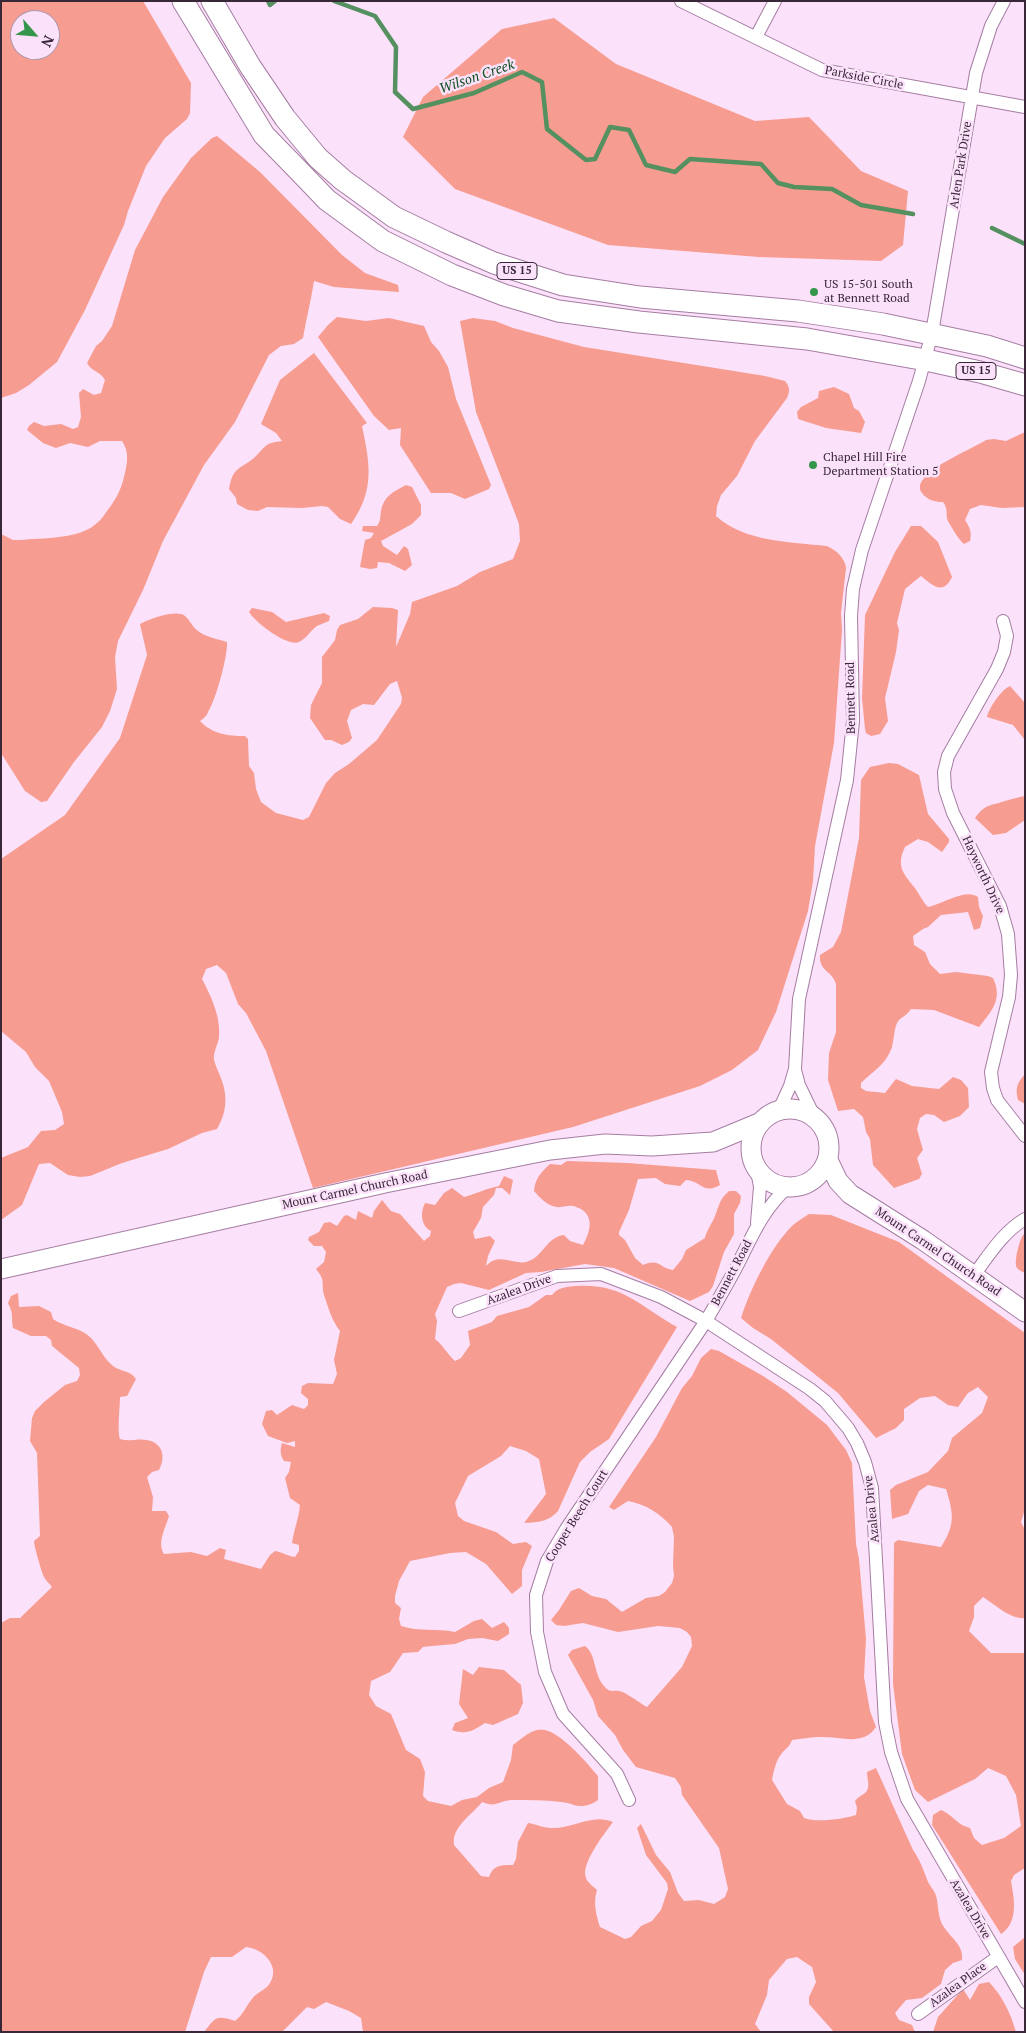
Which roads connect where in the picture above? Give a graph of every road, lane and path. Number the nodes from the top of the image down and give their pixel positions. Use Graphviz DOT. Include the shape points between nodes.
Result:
graph roads {
  1 [pos="183,1"];
  2 [pos="212,1"];
  3 [pos="681,1"];
  4 [pos="775,1"];
  5 [pos="1004,1"];
  6 [pos="756,37"];
  7 [pos="972,98"];
  8 [pos="1025,107"];
  9 [pos="932,334"];
  10 [pos="1025,358"];
  11 [pos="926,360"];
  12 [pos="1025,385"];
  13 [pos="1004,621"];
  14 [pos="795,1069"];
  15 [pos="779,1110"];
  16 [pos="814,1116"];
  17 [pos="759,1123"];
  18 [pos="1025,1136"];
  19 [pos="713,1142"];
  20 [pos="828,1160"];
  21 [pos="754,1164"];
  22 [pos="794,1187"];
  23 [pos="850,1194"];
  24 [pos="1025,1219"];
  25 [pos="756,1226"];
  26 [pos="1,1269"];
  27 [pos="974,1276"];
  28 [pos="459,1311"];
  29 [pos="1025,1312"];
  30 [pos="706,1321"];
  31 [pos="630,1800"];
  32 [pos="998,1956"];
  33 [pos="1025,2002"];
  34 [pos="918,2014"];
  1 -- 11 [label="highway, US 15" via="264,134 327,200 383,241 452,275 558,311 807,338"];
  2 -- 9 [label="highway, US 15" via="250,66 318,158 394,217 446,242 494,263 562,285 640,297 798,312"];
  3 -- 6 [label="street, Parkside Circle"];
  4 -- 6 [label="street"];
  5 -- 7 [label="street, Arlen Park Drive" via="980,56"];
  6 -- 7 [label="street, Parkside Circle" via="822,70"];
  7 -- 8 [label="street, Parkside Circle"];
  7 -- 9 [label="street, Arlen Park Drive"];
  9 -- 10 [label="highway, US 15"];
  9 -- 11 [label="street, Bennett Road"];
  11 -- 12 [label="highway, US 15"];
  11 -- 14 [label="street, Bennett Road" via="862,550 853,589 852,749 799,999"];
  13 -- 18 [label="street, Hayworth Drive" via="1004,652 948,756 944,781 953,813 1000,906 1008,934 1009,997 991,1072 997,1100"];
  14 -- 15 [label="street, Bennett Road"];
  14 -- 16 [label="street, Bennett Road"];
  15 -- 16 [label="main road" via="803,1110"];
  15 -- 17 [label="main road"];
  16 -- 20 [label="main road" via="828,1136"];
  17 -- 19 [label="main road, Mount Carmel Church Road"];
  17 -- 21 [label="main road" via="752,1140"];
  19 -- 21 [label="main road, Mount Carmel Church Road" via="741,1151"];
  19 -- 26 [label="main road, Mount Carmel Church Road" via="652,1146 605,1144 550,1150 182,1227"];
  20 -- 22 [label="main road" via="817,1176"];
  20 -- 23 [label="main road, Mount Carmel Church Road"];
  21 -- 22 [label="main road" via="765,1179 776,1185"];
  21 -- 25 [label="street, Bennett Road" via="760,1187"];
  22 -- 23 [label="main road, Mount Carmel Church Road" via="817,1187"];
  22 -- 25 [label="street, Bennett Road" via="779,1195"];
  23 -- 27 [label="main road, Mount Carmel Church Road"];
  24 -- 27 [label="street" via="1001,1240"];
  25 -- 30 [label="street, Bennett Road"];
  27 -- 29 [label="main road, Mount Carmel Church Road"];
  28 -- 30 [label="street, Azalea Drive" via="557,1276 601,1274 661,1297"];
  30 -- 31 [label="street, Cooper Beech Court" via="566,1529 547,1561 536,1595 537,1632 545,1672 562,1714 617,1774"];
  30 -- 32 [label="street, Azalea Drive" via="810,1389 837,1414 857,1443 872,1488 882,1688 891,1752 907,1799"];
  32 -- 33 [label="street, Azalea Drive"];
  32 -- 34 [label="street, Azalea Place"];
}
